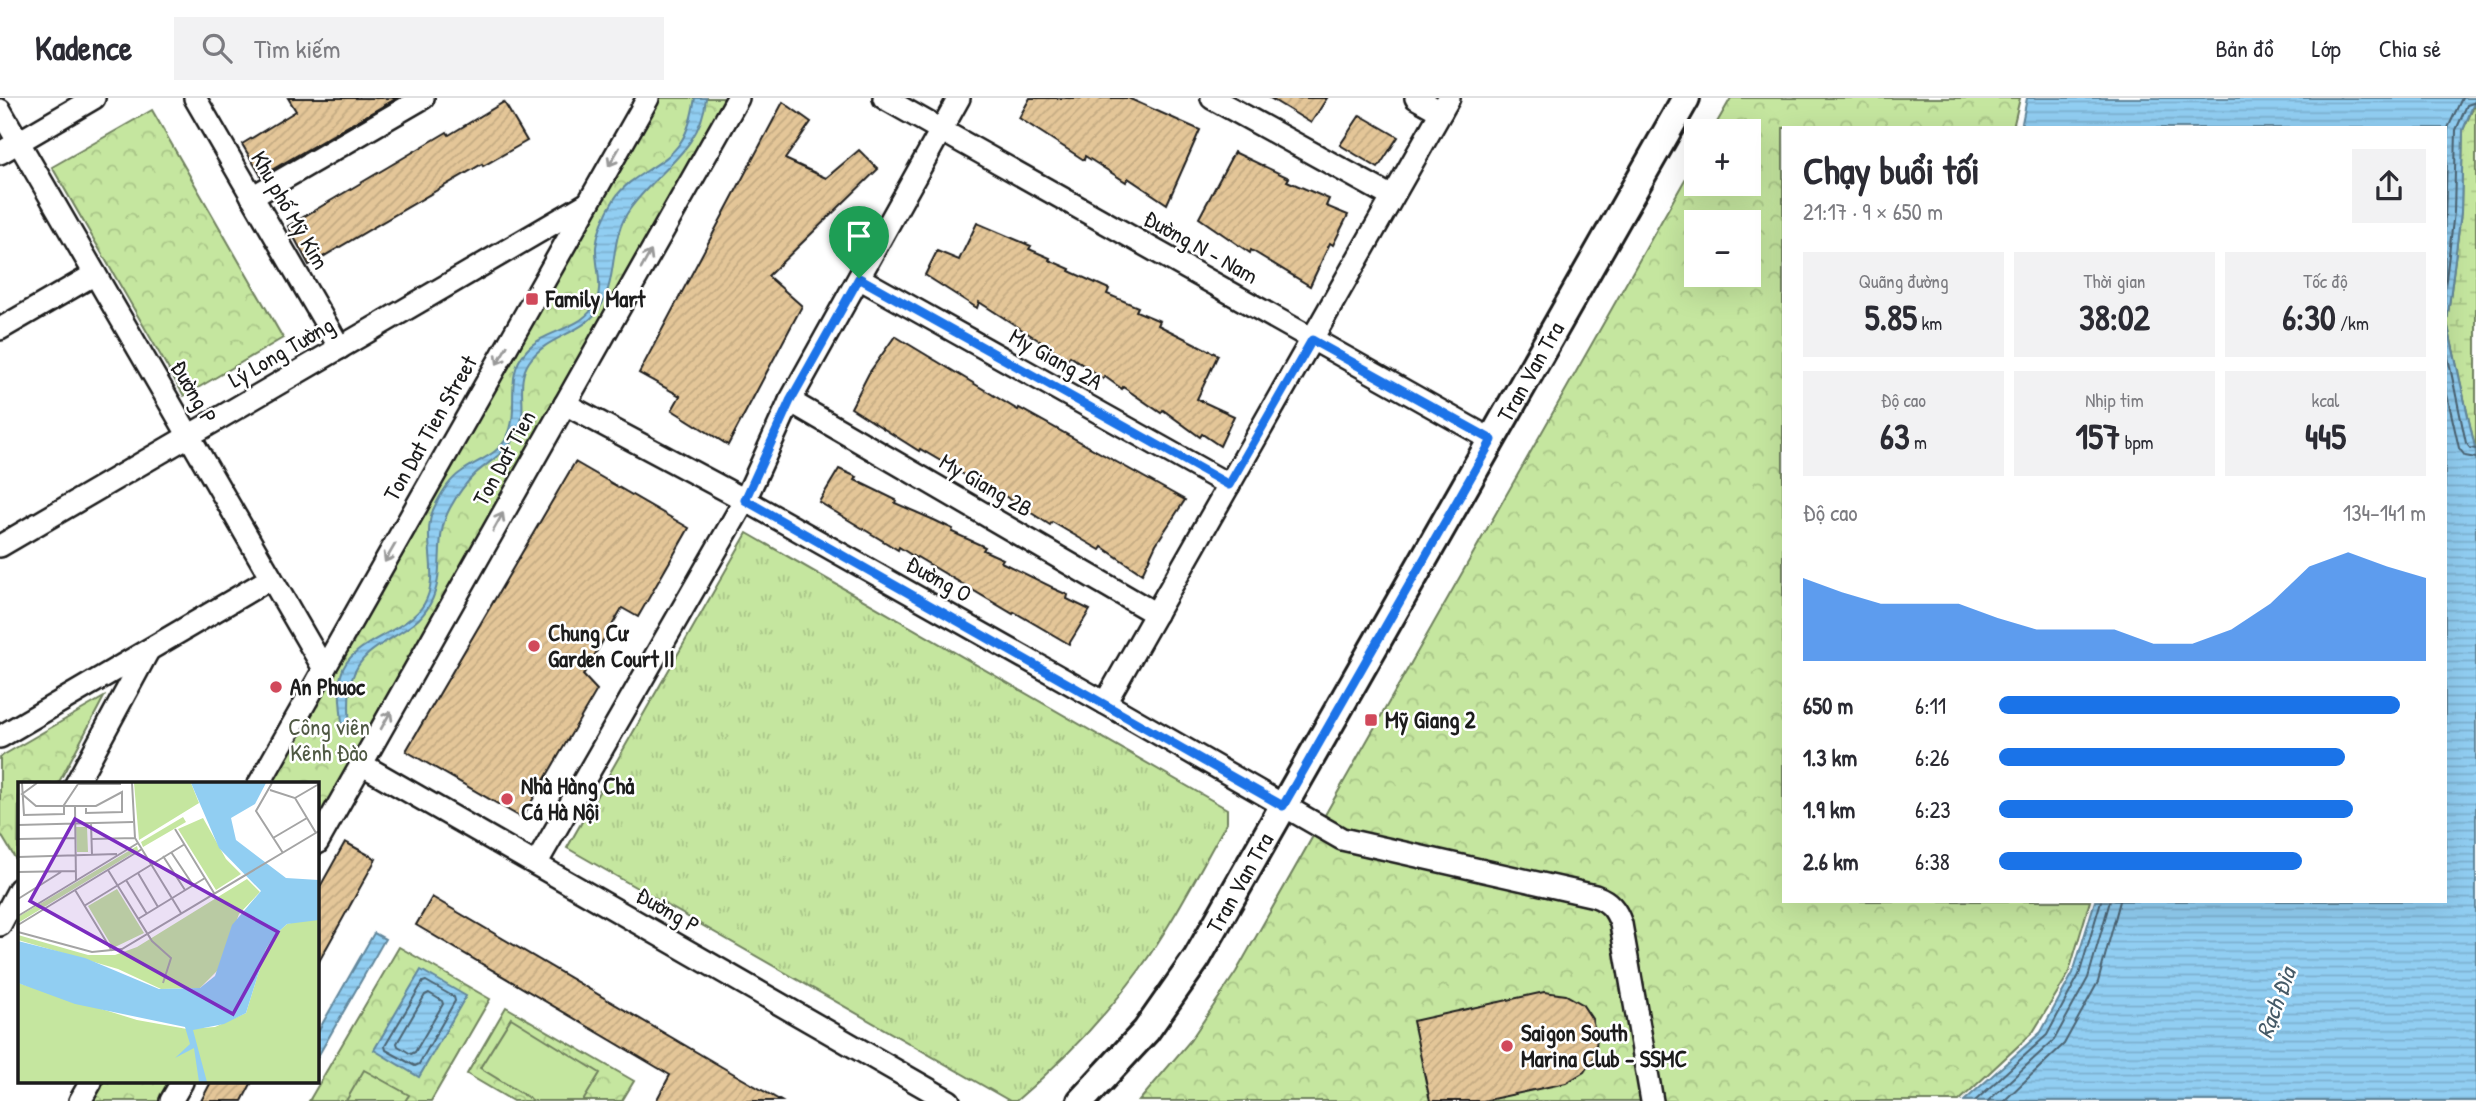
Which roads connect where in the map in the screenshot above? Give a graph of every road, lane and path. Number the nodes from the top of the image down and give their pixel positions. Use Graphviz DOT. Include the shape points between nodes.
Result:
graph roads {
  1 [pos="94,98"];
  2 [pos="195,98"];
  3 [pos="423,98"];
  4 [pos="648,98"];
  5 [pos="738,98"];
  6 [pos="884,98"];
  7 [pos="959,98"];
  8 [pos="1212,98"];
  9 [pos="1416,98"];
  10 [pos="1686,98"];
  11 [pos="1445,105"];
  12 [pos="0,110"];
  13 [pos="942,131"];
  14 [pos="9,148"];
  15 [pos="252,197"];
  16 [pos="1392,197"];
  17 [pos="588,203"];
  18 [pos="95,274"];
  19 [pos="859,278"];
  20 [pos="0,329"];
  21 [pos="1312,340"];
  22 [pos="340,348"];
  23 [pos="790,401"];
  24 [pos="565,404"];
  25 [pos="189,436"];
  26 [pos="1492,440"];
  27 [pos="1229,485"];
  28 [pos="745,500"];
  29 [pos="0,546"];
  30 [pos="271,578"];
  31 [pos="1156,614"];
  32 [pos="148,650"];
  33 [pos="324,669"];
  34 [pos="1105,703"];
  35 [pos="0,737"];
  36 [pos="361,764"];
  37 [pos="77,782"];
  38 [pos="260,782"];
  39 [pos="1283,806"];
  40 [pos="318,841"];
  41 [pos="536,864"];
  42 [pos="18,891"];
  43 [pos="0,925"];
  44 [pos="90,1084"];
  45 [pos="181,1084"];
  46 [pos="80,1101"];
  47 [pos="171,1101"];
  48 [pos="949,1101"];
  49 [pos="1082,1101"];
  50 [pos="1652,1101"];
  1 -- 14 [label="street"];
  2 -- 15 [label="street, Khu phố Mỹ Kim"];
  3 -- 15 [label="street"];
  4 -- 17 [label="street, Ton Dat Tien Street, one-way"];
  24 -- 5 [label="street, Ton Dat Tien, one-way"];
  6 -- 13 [label="street, Đường N - Nam"];
  7 -- 13 [label="street"];
  8 -- 16 [label="street"];
  9 -- 11 [label="street"];
  10 -- 26 [label="main road, Tran Van Tra"];
  11 -- 16 [label="street"];
  12 -- 14 [label="street, Đường P"];
  13 -- 19 [label="street"];
  13 -- 21 [label="street, Đường N - Nam"];
  14 -- 18 [label="street, Đường P"];
  15 -- 22 [label="street, Khu phố Mỹ Kim"];
  16 -- 21 [label="street"];
  17 -- 22 [label="street, Lý Long Tường"];
  17 -- 33 [label="street, Ton Dat Tien Street, one-way"];
  18 -- 20 [label="street"];
  18 -- 25 [label="street, Đường P"];
  19 -- 23 [label="street"];
  19 -- 27 [label="street, My Giang 2A"];
  21 -- 26 [label="street, Đường N - Nam"];
  21 -- 27 [label="street"];
  22 -- 25 [label="street, Lý Long Tường"];
  23 -- 28 [label="street"];
  23 -- 31 [label="street, My Giang 2B"];
  24 -- 28 [label="street, Đường O"];
  36 -- 24 [label="street, Ton Dat Tien, one-way"];
  25 -- 29 [label="street, Lý Long Tường"];
  25 -- 30 [label="street, Đường P"];
  26 -- 39 [label="main road, Tran Van Tra"];
  27 -- 31 [label="street"];
  28 -- 34 [label="street, Đường O"];
  28 -- 41 [label="street"];
  30 -- 32 [label="street"];
  30 -- 33 [label="street, Đường P"];
  31 -- 34 [label="street"];
  32 -- 35 [label="street"];
  32 -- 37 [label="street"];
  33 -- 38 [label="street, Ton Dat Tien Street"];
  34 -- 39 [label="street, Đường O"];
  36 -- 40 [label="street, Ton Dat Tien"];
  36 -- 41 [label="street, Đường P"];
  39 -- 49 [label="main road, Tran Van Tra" via="1166,1006"];
  39 -- 50 [label="street, Đường O" via="1342,839 1606,901 1621,924"];
  41 -- 48 [label="street, Đường P"];
  42 -- 43 [label="street"];
  44 -- 46 [label="street"];
  45 -- 47 [label="street"];
}
